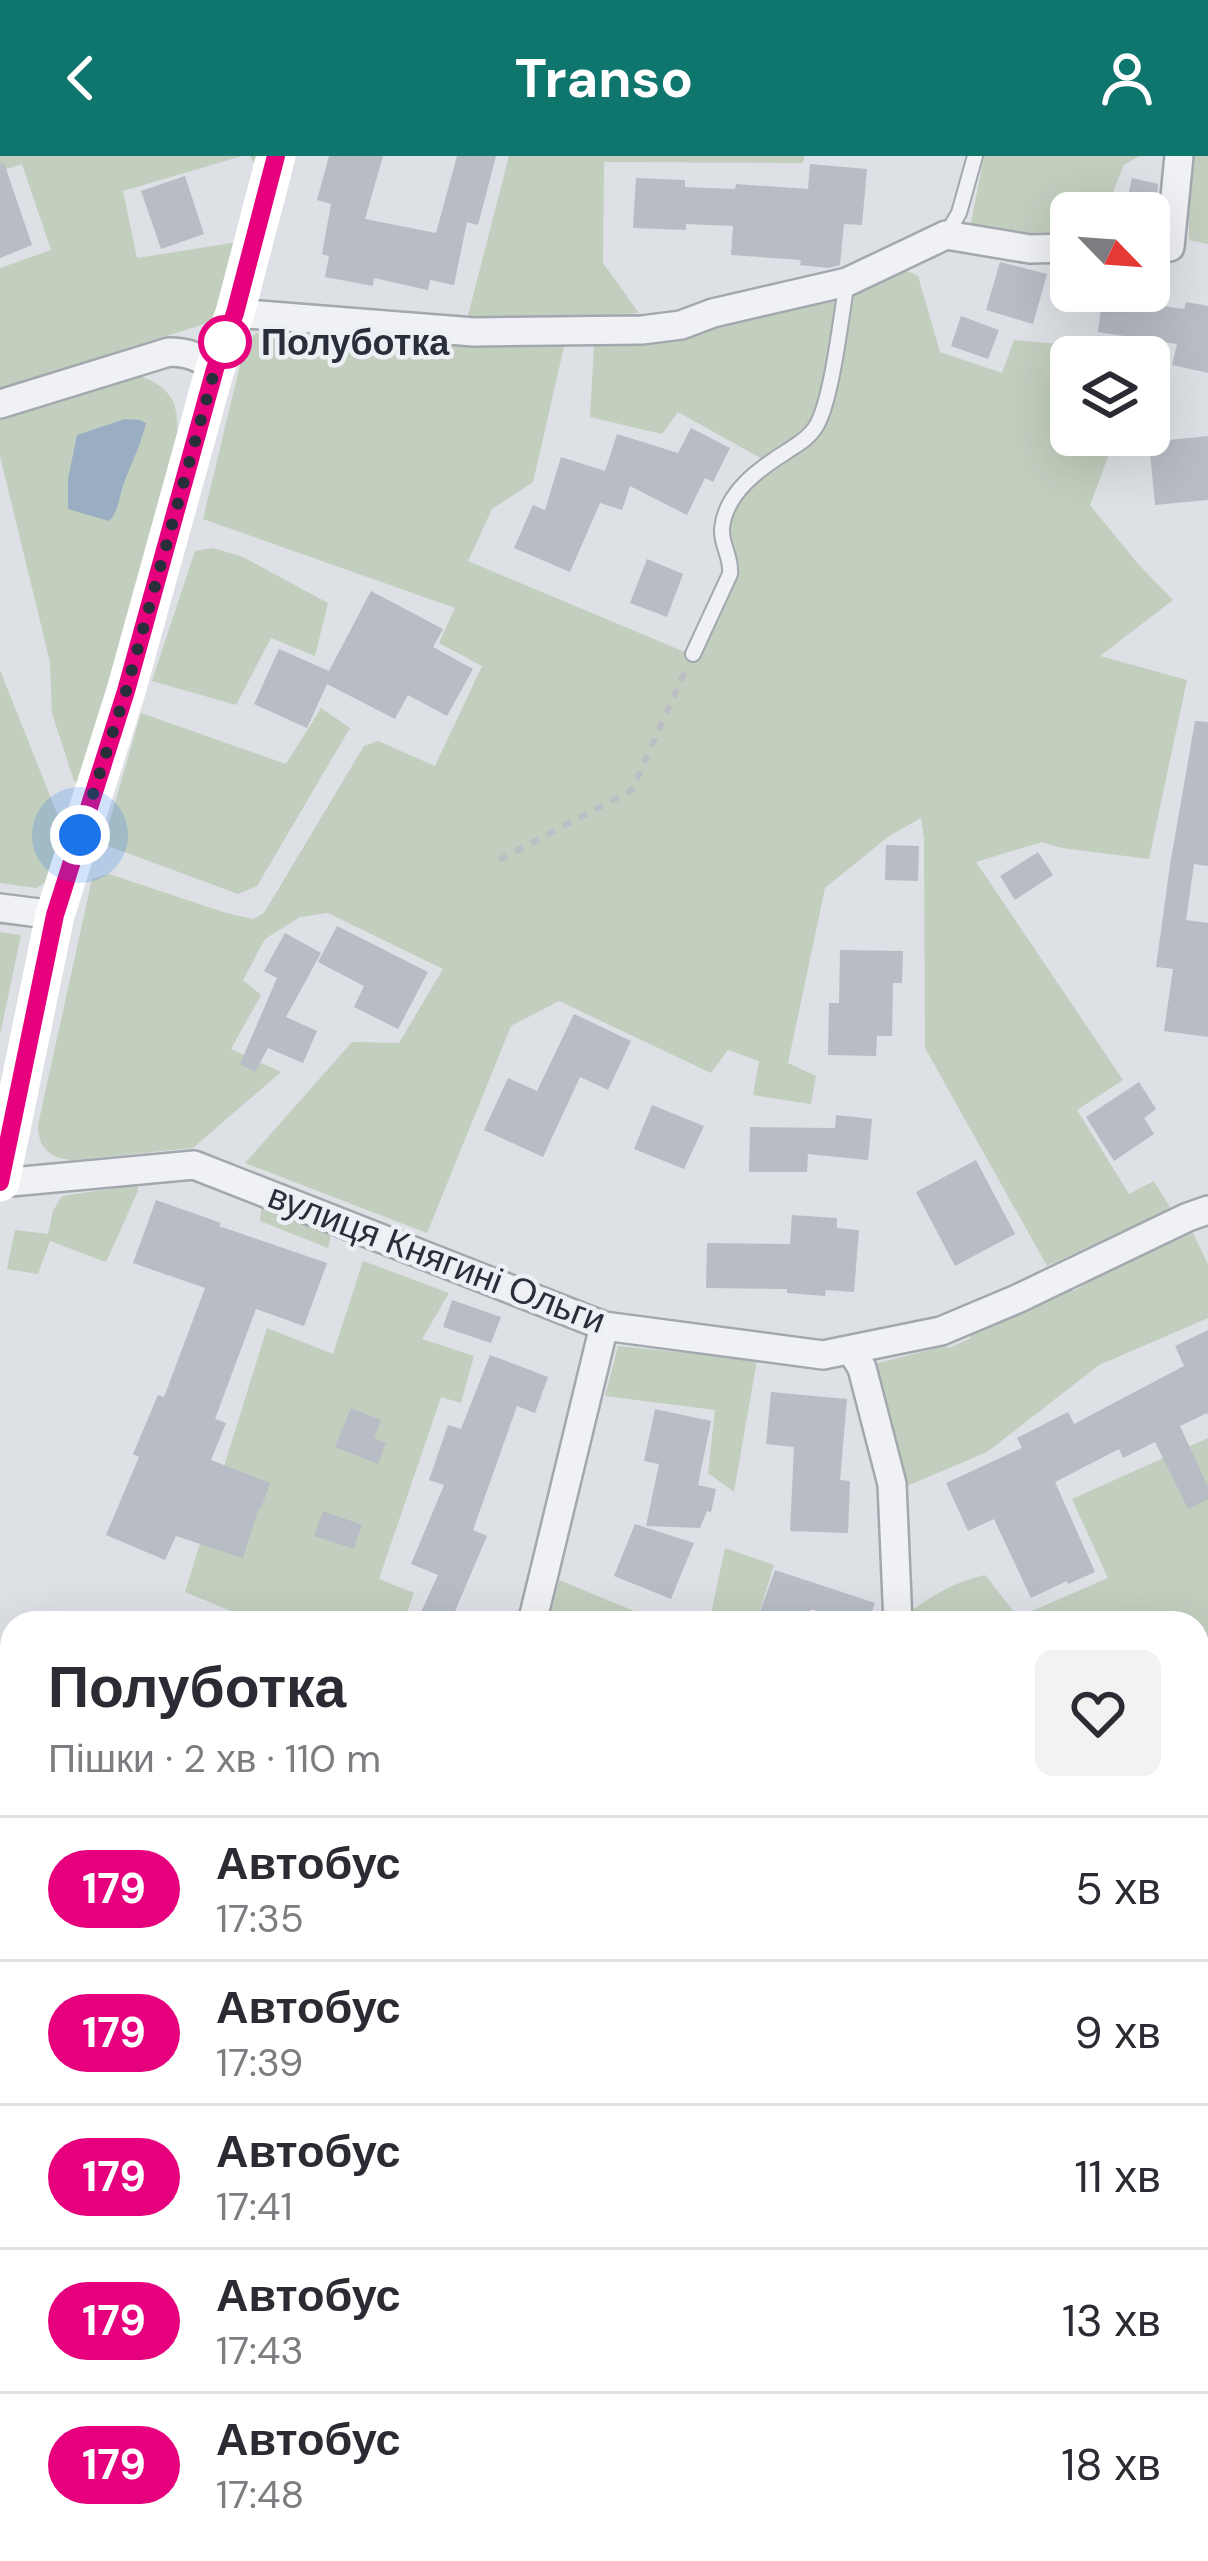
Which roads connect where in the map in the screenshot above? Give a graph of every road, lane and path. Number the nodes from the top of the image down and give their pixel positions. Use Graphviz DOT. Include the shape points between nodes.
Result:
graph roads {
  1 [pos="276,156"];
  2 [pos="975,156"];
  3 [pos="1179,156"];
  4 [pos="946,235"];
  5 [pos="1170,247"];
  6 [pos="1050,248"];
  7 [pos="847,282"];
  8 [pos="235,313"];
  9 [pos="215,369"];
  10 [pos="0,404"];
  11 [pos="693,655"];
  12 [pos="499,860"];
  13 [pos="0,908"];
  14 [pos="55,915"];
  15 [pos="0,1183"];
  16 [pos="1208,1210"];
  17 [pos="604,1326"];
  18 [pos="851,1350"];
  19 [pos="535,1611"];
  20 [pos="897,1611"];
  1 -- 8 [label="main road"];
  2 -- 4 [label="lane"];
  3 -- 5 [label="street"];
  4 -- 6 [label="street"];
  4 -- 7 [label="street"];
  7 -- 8 [label="street" via="681,325 620,332 474,332"];
  7 -- 11 [label="lane" via="816,428 736,495 722,529 730,574"];
  8 -- 9 [label="main road"];
  9 -- 10 [label="street" via="169,352"];
  9 -- 14 [label="main road"];
  11 -- 12 [label="path" via="632,790"];
  13 -- 14 [label="street"];
  14 -- 15 [label="main road"];
  15 -- 17 [label="street, вулиця Княгині Ольги" via="194,1165"];
  16 -- 18 [label="street, вулиця Княгині Ольги" via="941,1331"];
  17 -- 18 [label="street, вулиця Княгині Ольги" via="823,1355"];
  17 -- 19 [label="street"];
  18 -- 20 [label="street" via="892,1484"];
}
